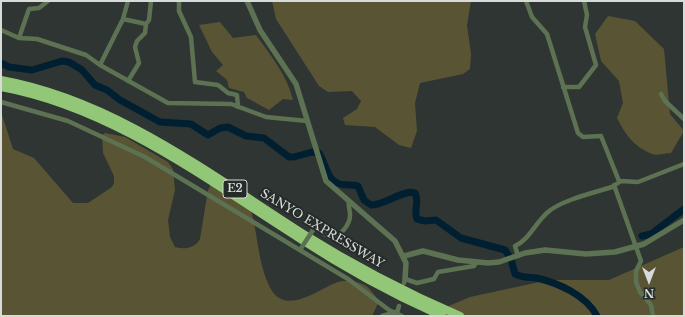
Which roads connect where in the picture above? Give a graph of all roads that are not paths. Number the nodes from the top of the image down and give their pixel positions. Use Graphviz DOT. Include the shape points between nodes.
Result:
graph roads {
  1 [pos="48,1"];
  2 [pos="128,1"];
  3 [pos="151,1"];
  4 [pos="179,1"];
  5 [pos="247,1"];
  6 [pos="526,1"];
  7 [pos="584,1"];
  8 [pos="123,19"];
  9 [pos="146,24"];
  10 [pos="1,30"];
  11 [pos="19,38"];
  12 [pos="100,65"];
  13 [pos="1,80"];
  14 [pos="128,81"];
  15 [pos="1,87"];
  16 [pos="563,87"];
  17 [pos="661,94"];
  18 [pos="1,102"];
  19 [pos="238,107"];
  20 [pos="684,120"];
  21 [pos="307,121"];
  22 [pos="684,164"];
  23 [pos="619,181"];
  24 [pos="614,185"];
  25 [pos="349,201"];
  26 [pos="684,220"];
  27 [pos="636,247"];
  28 [pos="300,250"];
  29 [pos="404,256"];
  30 [pos="517,257"];
  31 [pos="477,262"];
  32 [pos="405,281"];
  33 [pos="399,306"];
  34 [pos="396,314"];
  35 [pos="382,316"];
  36 [pos="402,316"];
  37 [pos="442,316"];
  38 [pos="460,316"];
  39 [pos="653,316"];
  1 -- 11 [label="street" via="39,8 29,9"];
  2 -- 8 [label="street"];
  3 -- 9 [label="street" via="149,20"];
  4 -- 19 [label="street" via="180,17 191,37 195,82 218,85 228,93 237,95"];
  5 -- 21 [label="street" via="260,30 296,84"];
  6 -- 16 [label="street" via="532,17 547,34"];
  7 -- 16 [label="street" via="587,15 585,27 596,64 579,87"];
  8 -- 9 [label="street"];
  8 -- 12 [label="street"];
  9 -- 14 [label="street" via="144,36 137,41 135,47 138,63"];
  10 -- 11 [label="street"];
  11 -- 12 [label="street" via="37,39 73,50"];
  12 -- 14 [label="street"];
  13 -- 38 [label="highway, SANYO EXPRESSWAY / E2" via="59,96 137,131 369,273"];
  14 -- 19 [label="street" via="168,103 231,104"];
  15 -- 37 [label="highway, SANYO EXPRESSWAY / E2" via="57,102 135,137 186,166 365,279"];
  16 -- 23 [label="street" via="578,133 583,138 601,136"];
  17 -- 20 [label="street"];
  18 -- 28 [label="street" via="58,117 132,150"];
  19 -- 21 [label="street" via="271,119"];
  21 -- 25 [label="street" via="326,181"];
  22 -- 23 [label="street" via="638,182"];
  23 -- 24 [label="street"];
  24 -- 27 [label="street"];
  24 -- 30 [label="street" via="549,211 524,241 515,246"];
  25 -- 28 [label="street, bridge" via="349,223 336,236 330,238 315,228"];
  25 -- 29 [label="street" via="395,241"];
  26 -- 27 [label="street"];
  27 -- 30 [label="street" via="615,252 586,254 545,250"];
  27 -- 39 [label="street" via="641,261 636,271 636,282 640,292 651,305"];
  28 -- 34 [label="street" via="348,279"];
  29 -- 31 [label="street" via="423,251"];
  29 -- 32 [label="street"];
  30 -- 31 [label="street"];
  31 -- 32 [label="street" via="474,266 438,272 434,279 417,283"];
  33 -- 34 [label="street"];
  34 -- 35 [label="street"];
  34 -- 36 [label="street"];
}
